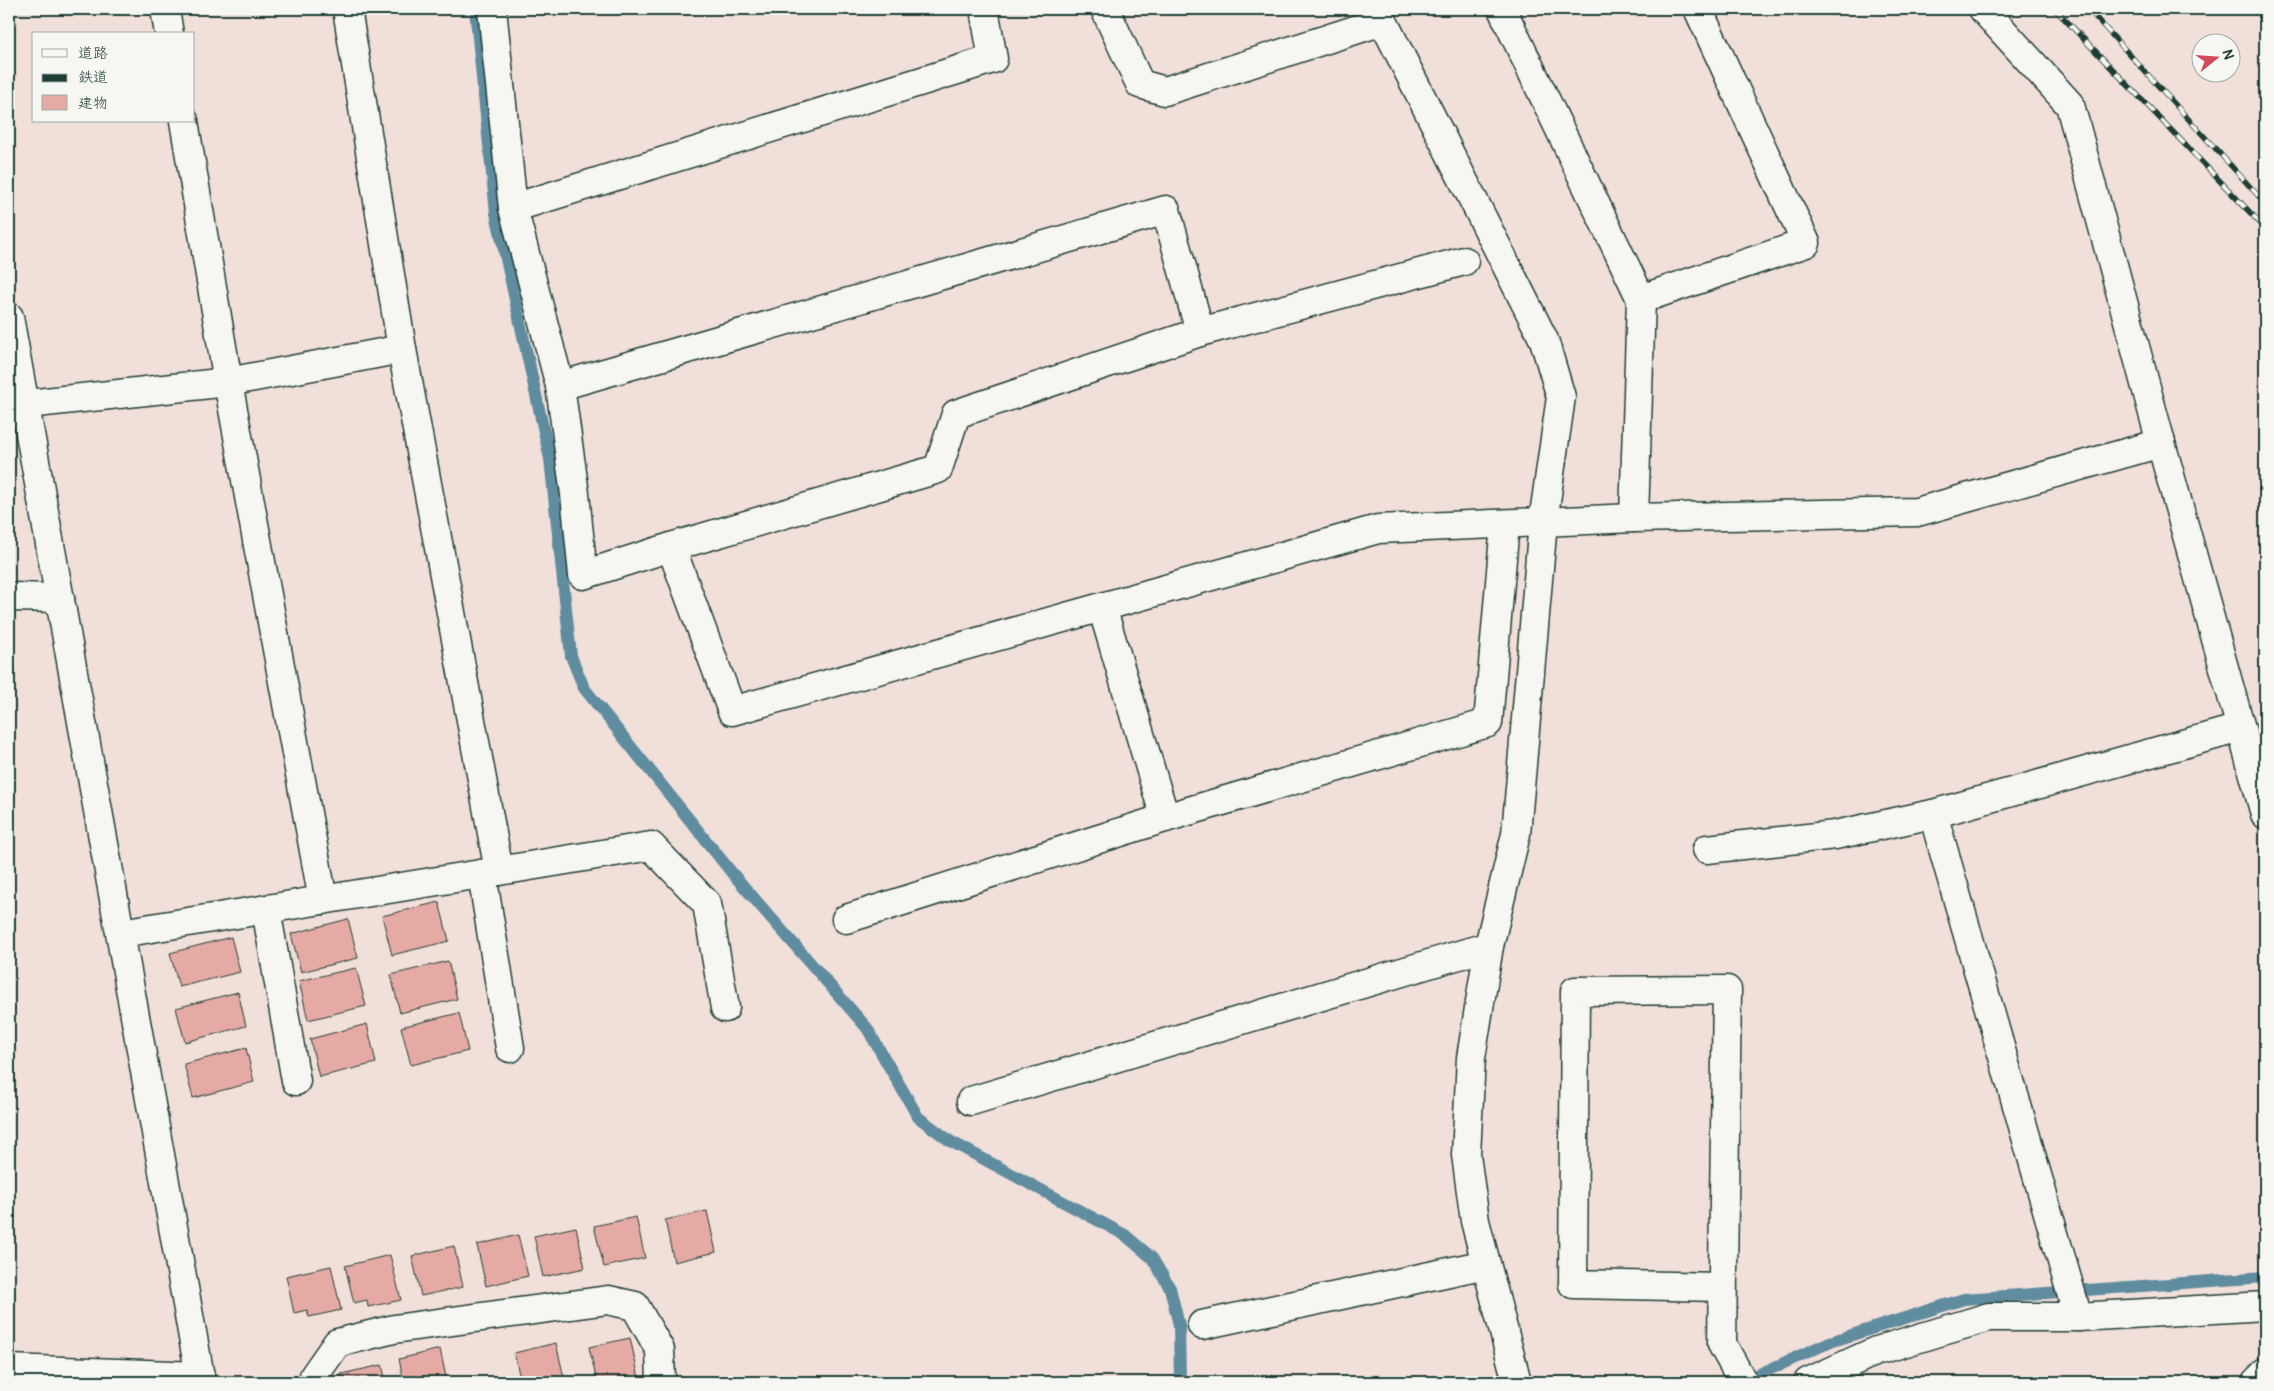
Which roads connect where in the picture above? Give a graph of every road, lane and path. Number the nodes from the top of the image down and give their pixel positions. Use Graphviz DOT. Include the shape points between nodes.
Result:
graph roads {
  1 [pos="165,9"];
  2 [pos="347,9"];
  3 [pos="492,9"];
  4 [pos="984,9"];
  5 [pos="1105,9"];
  6 [pos="1502,9"];
  7 [pos="1698,9"];
  8 [pos="1983,9"];
  9 [pos="1388,15"];
  10 [pos="169,32"];
  11 [pos="184,122"];
  12 [pos="514,208"];
  13 [pos="1464,261"];
  14 [pos="1641,299"];
  15 [pos="9,317"];
  16 [pos="1200,332"];
  17 [pos="402,349"];
  18 [pos="228,382"];
  19 [pos="560,386"];
  20 [pos="17,406"];
  21 [pos="2161,443"];
  22 [pos="1634,518"];
  23 [pos="1543,522"];
  24 [pos="1504,524"];
  25 [pos="671,547"];
  26 [pos="9,597"];
  27 [pos="60,598"];
  28 [pos="1102,606"];
  29 [pos="2240,728"];
  30 [pos="1934,814"];
  31 [pos="2265,814"];
  32 [pos="1165,818"];
  33 [pos="1707,849"];
  34 [pos="491,873"];
  35 [pos="323,900"];
  36 [pos="266,909"];
  37 [pos="846,920"];
  38 [pos="120,933"];
  39 [pos="1489,946"];
  40 [pos="725,1008"];
  41 [pos="510,1048"];
  42 [pos="296,1081"];
  43 [pos="971,1101"];
  44 [pos="1486,1264"];
  45 [pos="1722,1286"];
  46 [pos="2265,1306"];
  47 [pos="2076,1312"];
  48 [pos="1202,1325"];
  49 [pos="9,1369"];
  50 [pos="2265,1373"];
  51 [pos="1739,1376"];
  52 [pos="200,1379"];
  53 [pos="315,1382"];
  54 [pos="661,1382"];
  55 [pos="1517,1382"];
  56 [pos="1808,1382"];
  57 [pos="2256,1382"];
  1 -- 10 [label="street"];
  2 -- 17 [label="street"];
  3 -- 12 [label="street"];
  4 -- 12 [label="street" via="993,59"];
  5 -- 9 [label="street" via="1140,84 1165,91"];
  6 -- 14 [label="street"];
  7 -- 14 [label="street" via="1806,243"];
  8 -- 21 [label="street" via="2070,105"];
  9 -- 23 [label="street" via="1544,340 1561,397"];
  11 -- 18 [label="street"];
  12 -- 19 [label="street"];
  13 -- 16 [label="street"];
  14 -- 22 [label="street"];
  15 -- 20 [label="street"];
  16 -- 19 [label="street" via="1166,210"];
  16 -- 25 [label="street" via="956,414 938,469"];
  17 -- 18 [label="street"];
  17 -- 34 [label="street"];
  18 -- 20 [label="street"];
  18 -- 35 [label="street"];
  19 -- 25 [label="street" via="583,575"];
  20 -- 27 [label="street"];
  21 -- 22 [label="street" via="1917,512"];
  21 -- 29 [label="street"];
  22 -- 23 [label="street"];
  23 -- 24 [label="street"];
  23 -- 39 [label="street" via="1516,834"];
  24 -- 28 [label="street" via="1378,529"];
  24 -- 32 [label="street" via="1488,723"];
  25 -- 28 [label="street" via="732,710"];
  26 -- 27 [label="street"];
  27 -- 38 [label="street"];
  28 -- 32 [label="street"];
  29 -- 30 [label="street"];
  29 -- 31 [label="street"];
  30 -- 33 [label="street" via="1835,835"];
  30 -- 47 [label="street"];
  32 -- 37 [label="street"];
  34 -- 35 [label="street"];
  34 -- 40 [label="street" via="652,846 707,904"];
  34 -- 41 [label="street"];
  35 -- 36 [label="street"];
  36 -- 38 [label="street"];
  36 -- 42 [label="street"];
  38 -- 52 [label="street"];
  39 -- 43 [label="street"];
  39 -- 44 [label="street" via="1471,1058 1466,1155 1475,1221"];
  44 -- 48 [label="street"];
  44 -- 55 [label="street"];
  45 -- 45 [label="street" via="1727,990 1575,991 1573,1284"];
  45 -- 51 [label="street" via="1722,1344"];
  46 -- 47 [label="street"];
  47 -- 56 [label="street" via="1989,1317 1876,1351"];
  49 -- 52 [label="street"];
  50 -- 57 [label="street"];
  53 -- 54 [label="street" via="314,1376 337,1343 394,1329 608,1300 634,1306 660,1350"];
}
